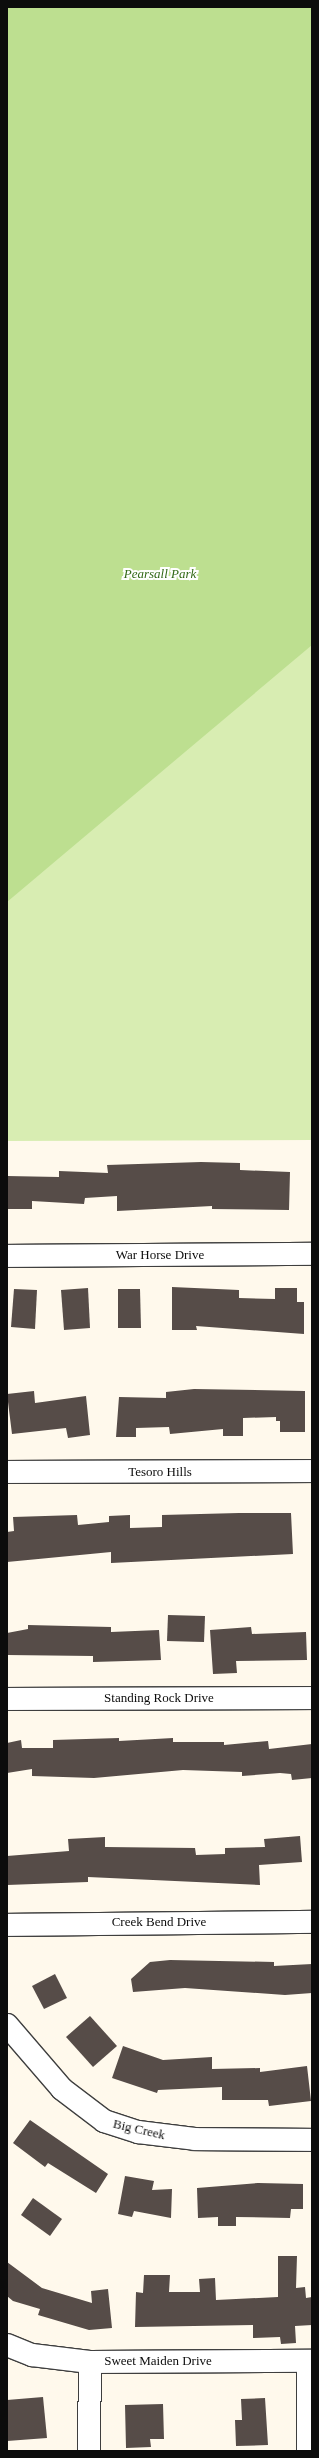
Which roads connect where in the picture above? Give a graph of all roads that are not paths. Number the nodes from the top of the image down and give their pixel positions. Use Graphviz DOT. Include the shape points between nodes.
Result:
graph roads {
  1 [pos="312,1254"];
  2 [pos="7,1256"];
  3 [pos="312,1471"];
  4 [pos="7,1472"];
  5 [pos="312,1698"];
  6 [pos="7,1699"];
  7 [pos="312,1922"];
  8 [pos="7,1925"];
  9 [pos="7,2025"];
  10 [pos="312,2140"];
  11 [pos="7,2345"];
  12 [pos="310,2361"];
  13 [pos="90,2362"];
  14 [pos="90,2451"];
  15 [pos="308,2451"];
  1 -- 2 [label="street, War Horse Drive"];
  3 -- 4 [label="street, Tesoro Hills"];
  5 -- 6 [label="street, Standing Rock Drive"];
  7 -- 8 [label="street, Creek Bend Drive"];
  9 -- 10 [label="street, Big Creek" via="62,2088 104,2121 146,2134 195,2140"];
  11 -- 13 [label="street, Sweet Maiden Drive" via="32,2355"];
  12 -- 13 [label="street, Sweet Maiden Drive"];
  12 -- 15 [label="street"];
  13 -- 14 [label="street"];
}
